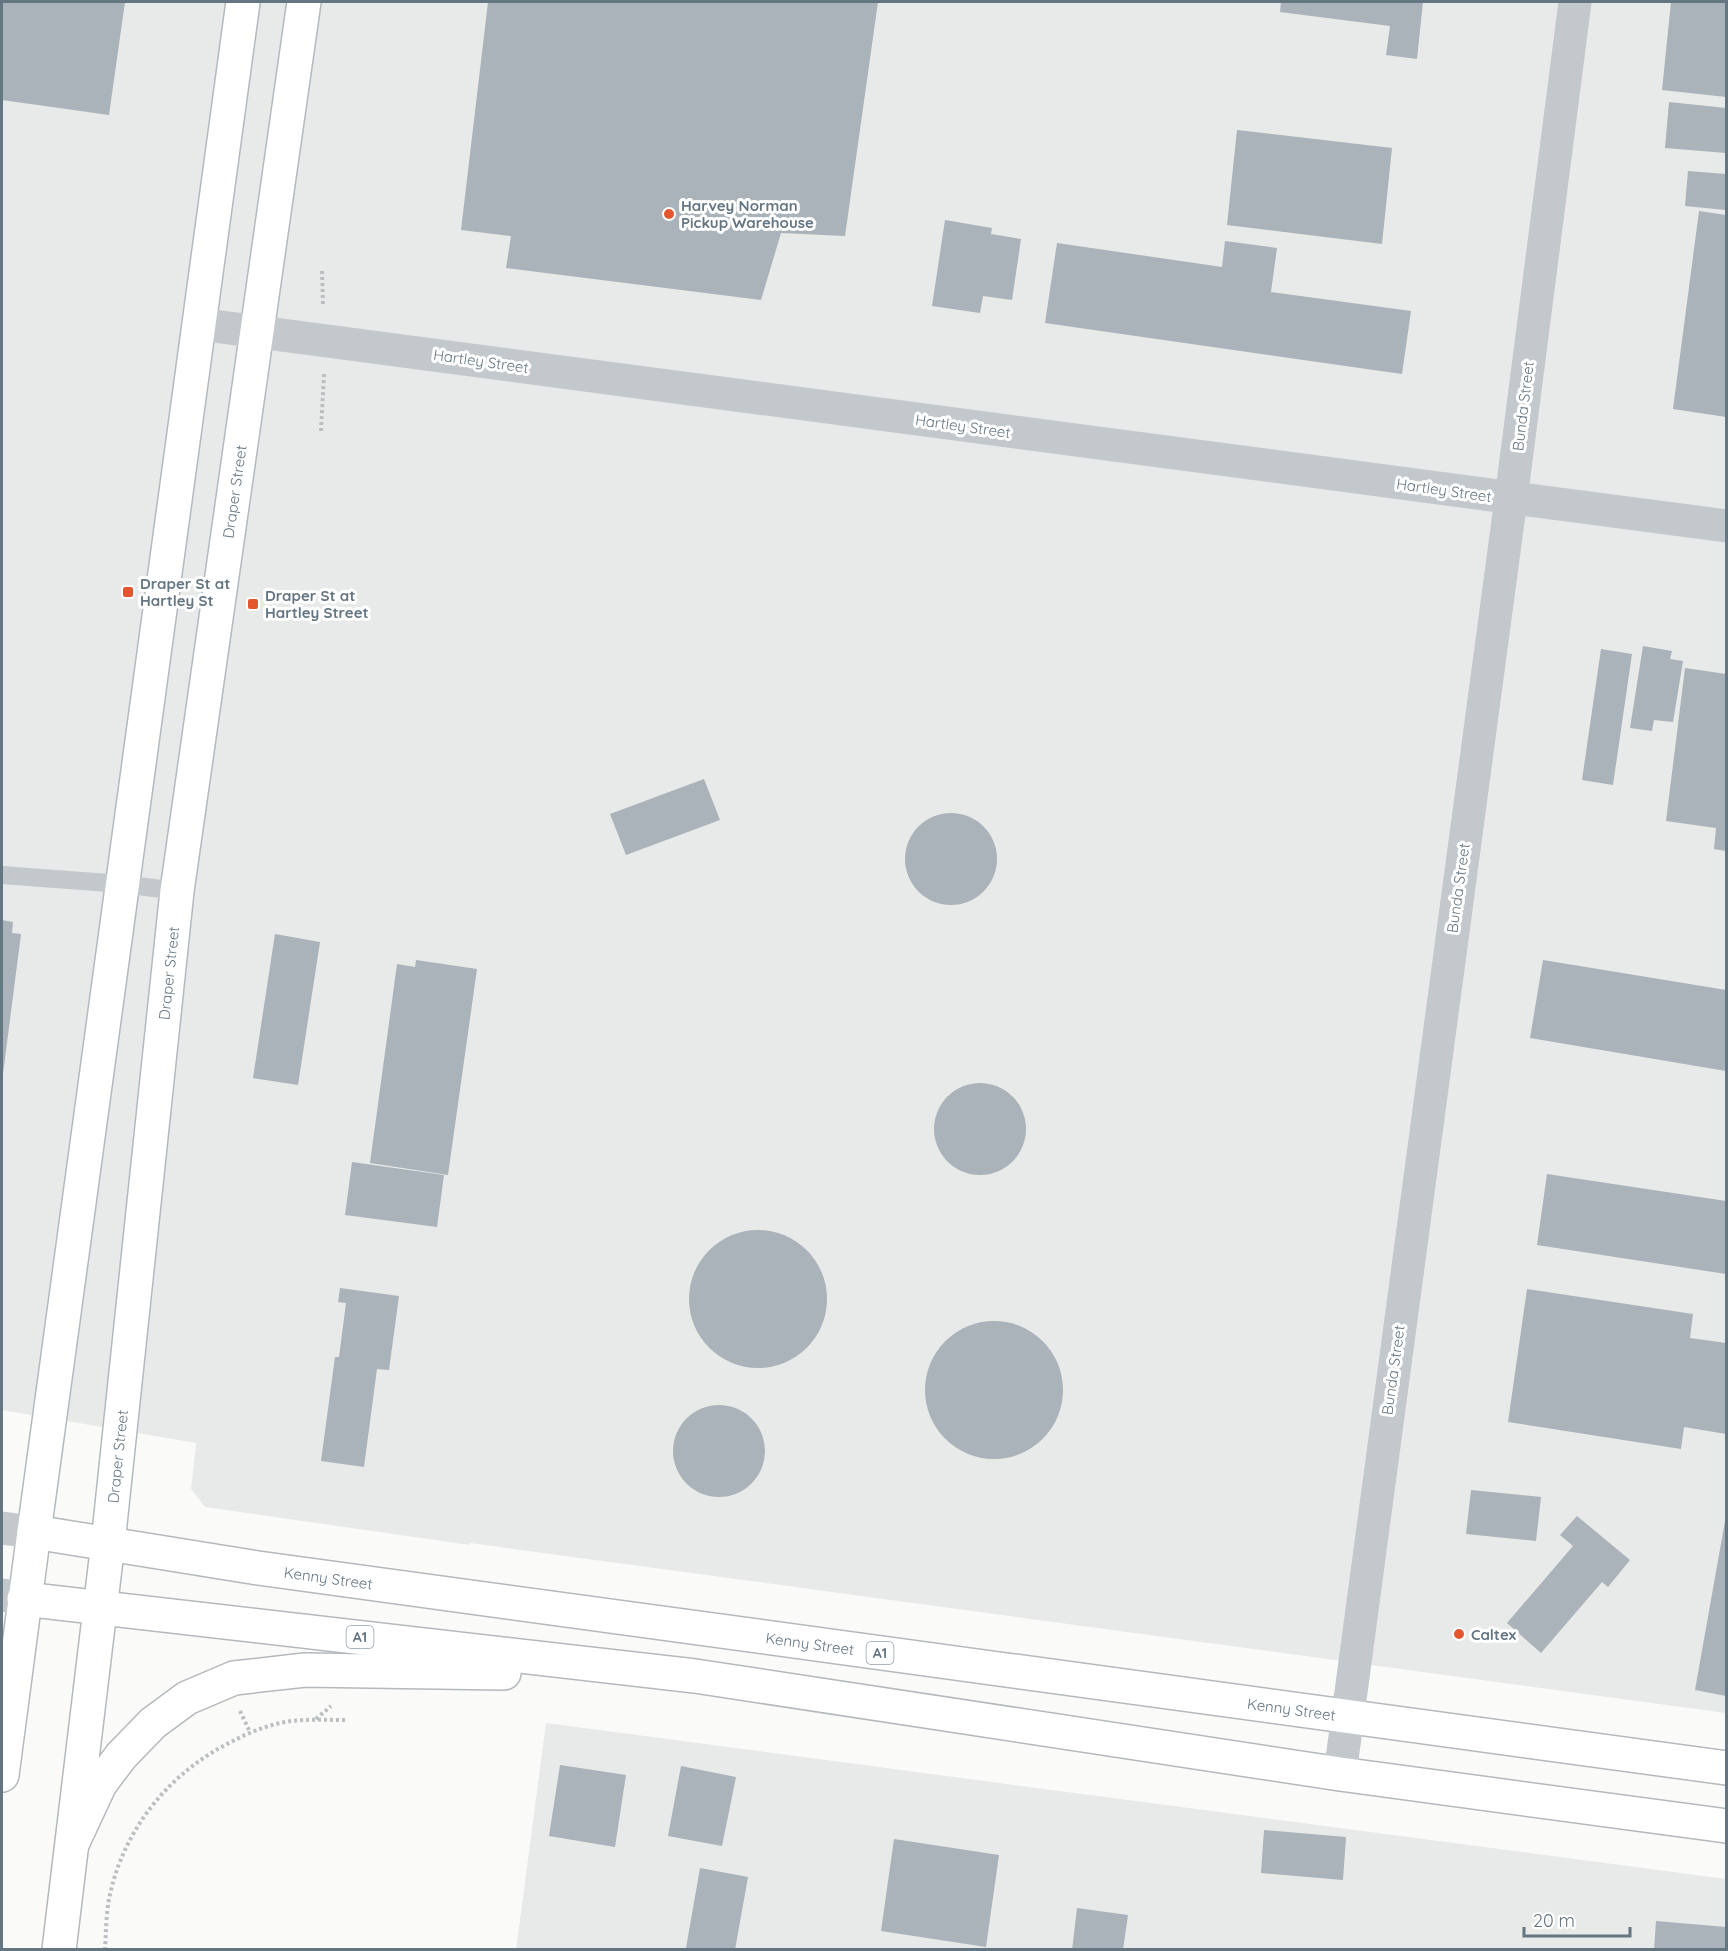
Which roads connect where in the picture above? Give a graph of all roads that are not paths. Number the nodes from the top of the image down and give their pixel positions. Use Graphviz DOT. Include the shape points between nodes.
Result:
graph roads {
  1 [pos="243,2"];
  2 [pos="304,2"];
  3 [pos="1575,2"];
  4 [pos="199,324"];
  5 [pos="257,331"];
  6 [pos="1511,499"];
  7 [pos="1726,526"];
  8 [pos="2,875"];
  9 [pos="122,884"];
  10 [pos="177,891"];
  11 [pos="2,1528"];
  12 [pos="34,1532"];
  13 [pos="108,1543"];
  14 [pos="13,1597"];
  15 [pos="99,1606"];
  16 [pos="695,1676"];
  17 [pos="1346,1717"];
  18 [pos="1726,1768"];
  19 [pos="1340,1774"];
  20 [pos="2,1775"];
  21 [pos="1726,1826"];
  22 [pos="73,1842"];
  23 [pos="59,1950"];
  1 -- 4 [label="main road"];
  2 -- 5 [label="main road, Draper Street"];
  3 -- 6 [label="street, Bunda Street"];
  4 -- 5 [label="street, Hartley Street"];
  4 -- 9 [label="main road"];
  5 -- 6 [label="street, Hartley Street"];
  5 -- 10 [label="main road, Draper Street"];
  6 -- 7 [label="street, Hartley Street"];
  6 -- 17 [label="street, Bunda Street"];
  8 -- 9 [label="lane"];
  9 -- 10 [label="lane"];
  9 -- 12 [label="main road"];
  10 -- 13 [label="main road, Draper Street"];
  11 -- 12 [label="street, Kenny Street"];
  12 -- 13 [label="main road, Kenny Street / A1"];
  12 -- 14 [label="main road"];
  13 -- 15 [label="main road, Draper Street"];
  13 -- 17 [label="main road, Kenny Street / A1" via="269,1570"];
  14 -- 15 [label="main road, A1"];
  14 -- 20 [label="main road"];
  15 -- 16 [label="main road, A1"];
  15 -- 22 [label="main road, Draper Street"];
  16 -- 19 [label="main road, A1"];
  16 -- 22 [label="main road" via="305,1670 234,1678 187,1698 153,1723 100,1784"];
  17 -- 18 [label="main road, Kenny Street / A1"];
  17 -- 19 [label="street, Bunda Street"];
  19 -- 21 [label="main road, A1"];
  22 -- 23 [label="main road, Draper Street"];
}
